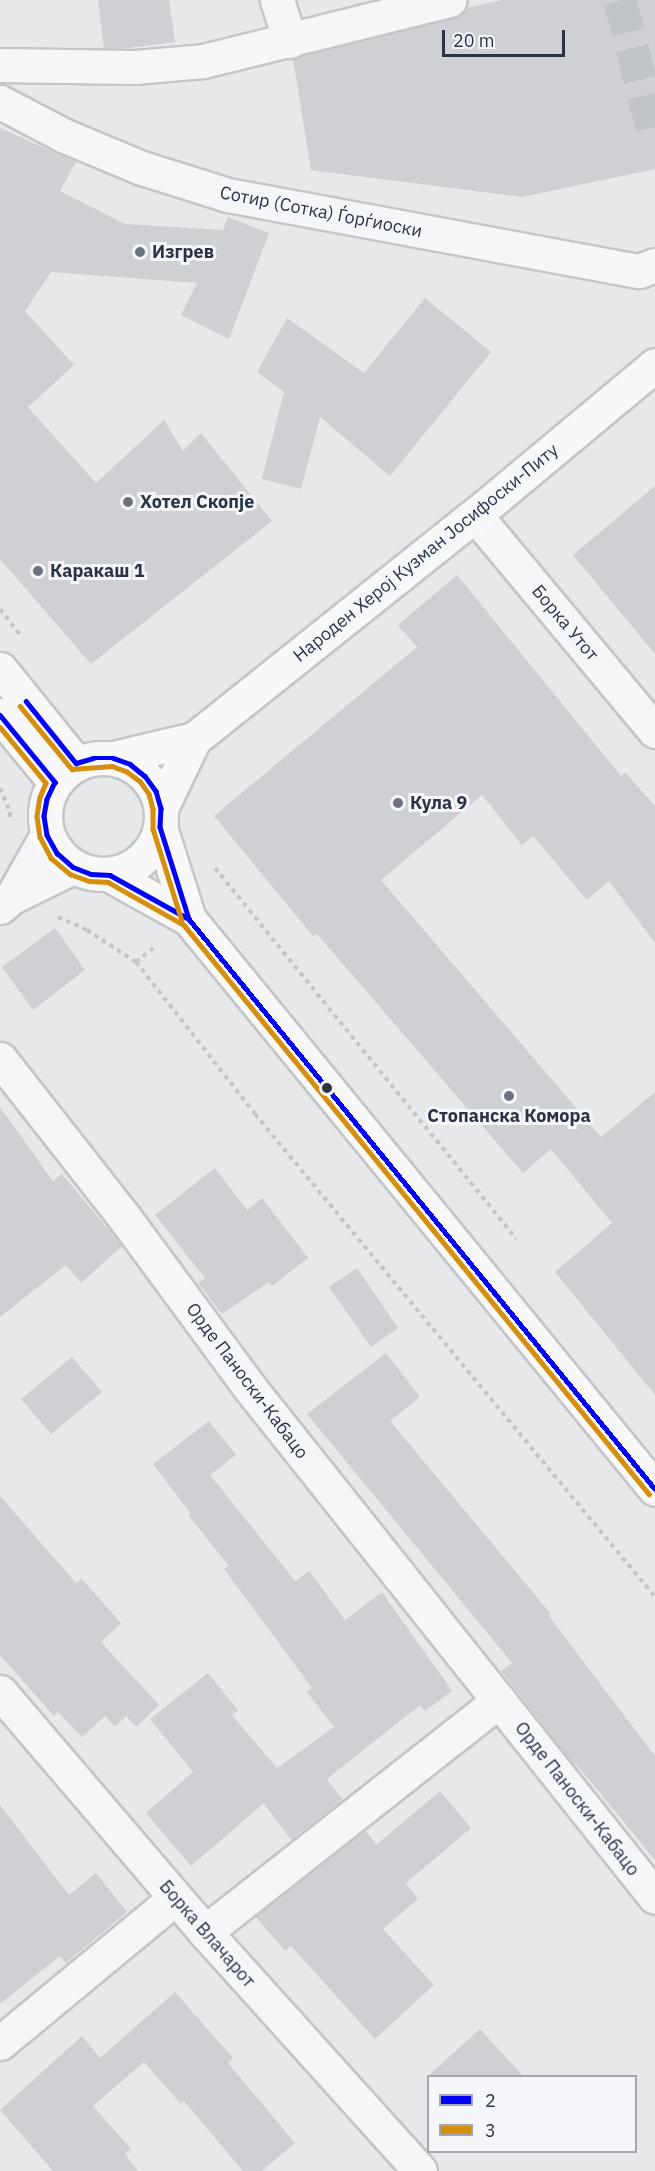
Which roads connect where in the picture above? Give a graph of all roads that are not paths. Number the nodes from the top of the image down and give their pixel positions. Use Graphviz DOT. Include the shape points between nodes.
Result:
graph roads {
  1 [pos="277,0"];
  2 [pos="450,0"];
  3 [pos="290,41"];
  4 [pos="0,65"];
  5 [pos="0,102"];
  6 [pos="655,265"];
  7 [pos="655,365"];
  8 [pos="475,515"];
  9 [pos="0,669"];
  10 [pos="0,715"];
  11 [pos="655,732"];
  12 [pos="194,739"];
  13 [pos="113,758"];
  14 [pos="65,772"];
  15 [pos="161,818"];
  16 [pos="47,836"];
  17 [pos="72,867"];
  18 [pos="110,875"];
  19 [pos="6,902"];
  20 [pos="189,919"];
  21 [pos="0,1059"];
  22 [pos="655,1489"];
  23 [pos="0,1692"];
  24 [pos="499,1701"];
  25 [pos="655,1897"];
  26 [pos="175,1898"];
  27 [pos="204,1932"];
  28 [pos="0,2043"];
  29 [pos="420,2171"];
  1 -- 3 [label="street"];
  2 -- 3 [label="street"];
  3 -- 4 [label="street" via="203,61 135,67"];
  5 -- 6 [label="street, Сотир (Сотка) Ѓорѓиоски" via="65,136 142,168 228,195 639,271"];
  7 -- 8 [label="main road, Народен Херој Кузман Јосифоски-Питу"];
  8 -- 11 [label="street, Борка Утот"];
  8 -- 12 [label="main road, Народен Херој Кузман Јосифоски-Питу"];
  9 -- 14 [label="main road"];
  10 -- 14 [label="main road"];
  12 -- 13 [label="main road, Народен Херој Кузман Јосифоски-Питу"];
  12 -- 15 [label="main road, Народен Херој Кузман Јосифоски-Питу"];
  13 -- 14 [label="main road" via="93,758"];
  13 -- 15 [label="main road" via="130,764 145,776 156,791"];
  14 -- 16 [label="main road" via="47,799"];
  15 -- 18 [label="main road" via="154,844 143,859"];
  15 -- 20 [label="main road"];
  16 -- 17 [label="main road"];
  16 -- 19 [label="street"];
  17 -- 18 [label="main road"];
  17 -- 19 [label="street"];
  18 -- 20 [label="main road"];
  20 -- 22 [label="main road"];
  21 -- 24 [label="street, Орде Паноски-Кабацо" via="250,1388"];
  23 -- 26 [label="street, Борка Влачарот"];
  24 -- 25 [label="street, Орде Паноски-Кабацо"];
  24 -- 27 [label="street"];
  26 -- 27 [label="street, Борка Влачарот"];
  26 -- 28 [label="street"];
  27 -- 29 [label="street, Борка Влачарот"];
}
